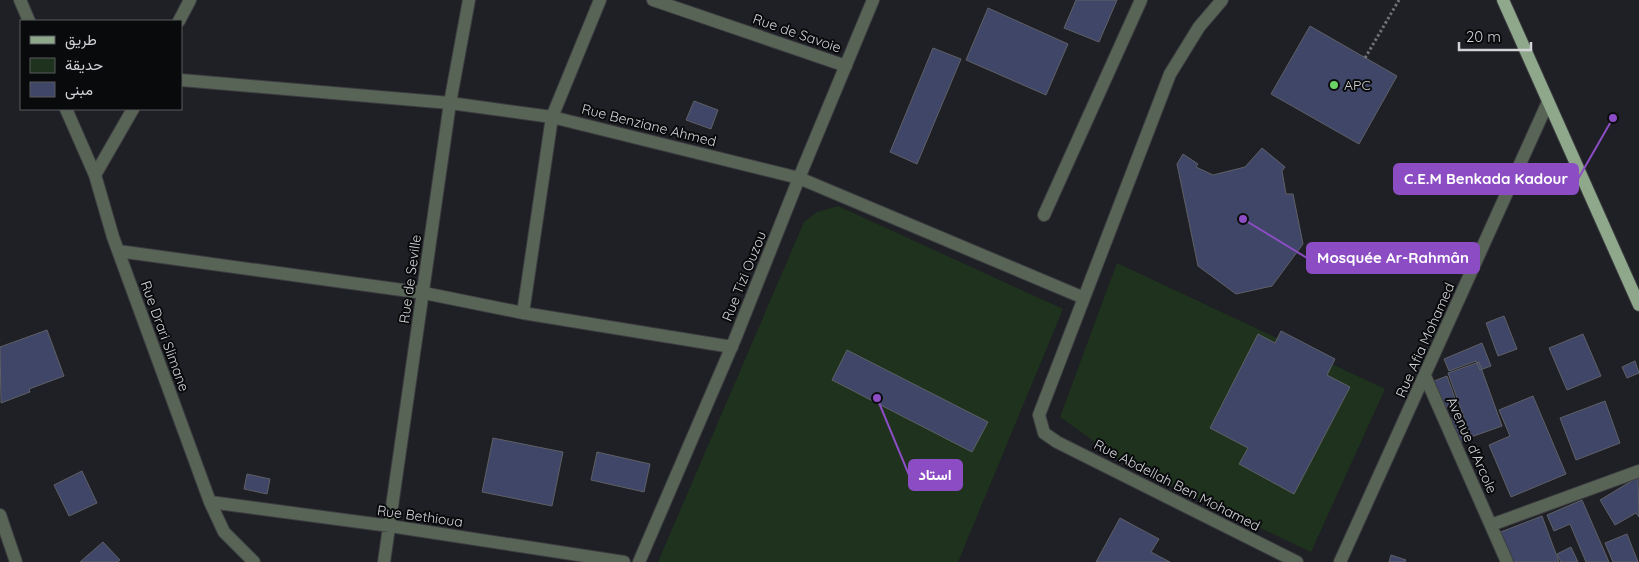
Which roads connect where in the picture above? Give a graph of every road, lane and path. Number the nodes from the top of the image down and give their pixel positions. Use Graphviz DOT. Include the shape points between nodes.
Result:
graph roads {
  1 [pos="20,0"];
  2 [pos="190,0"];
  3 [pos="469,0"];
  4 [pos="600,0"];
  5 [pos="653,0"];
  6 [pos="873,0"];
  7 [pos="1141,0"];
  8 [pos="1222,0"];
  9 [pos="1399,0"];
  10 [pos="1503,0"];
  11 [pos="29,20"];
  12 [pos="180,20"];
  13 [pos="1365,58"];
  14 [pos="846,66"];
  15 [pos="182,80"];
  16 [pos="450,102"];
  17 [pos="1548,102"];
  18 [pos="66,110"];
  19 [pos="132,110"];
  20 [pos="552,117"];
  21 [pos="95,175"];
  22 [pos="799,178"];
  23 [pos="1044,215"];
  24 [pos="118,250"];
  25 [pos="424,293"];
  26 [pos="1084,298"];
  27 [pos="1639,305"];
  28 [pos="523,313"];
  29 [pos="732,347"];
  30 [pos="1425,376"];
  31 [pos="1639,471"];
  32 [pos="210,502"];
  33 [pos="0,515"];
  34 [pos="1491,525"];
  35 [pos="390,526"];
  36 [pos="16,562"];
  37 [pos="254,562"];
  38 [pos="384,562"];
  39 [pos="624,562"];
  40 [pos="639,562"];
  41 [pos="1297,562"];
  42 [pos="1340,562"];
  43 [pos="1507,562"];
  1 -- 11 [label="street"];
  2 -- 12 [label="street"];
  3 -- 16 [label="street, Rue de Seville"];
  4 -- 20 [label="street"];
  5 -- 14 [label="street, Rue de Savoie"];
  6 -- 14 [label="street, Rue Tizi Ouzou"];
  7 -- 23 [label="street"];
  8 -- 26 [label="street" via="1199,27 1170,74"];
  9 -- 13 [label="path"];
  10 -- 17 [label="main road"];
  14 -- 22 [label="street, Rue Tizi Ouzou"];
  15 -- 16 [label="street, Rue Benziane Ahmed"];
  16 -- 20 [label="street, Rue Benziane Ahmed"];
  16 -- 25 [label="street, Rue de Seville"];
  17 -- 27 [label="main road"];
  17 -- 30 [label="street, Rue Afia Mohamed"];
  18 -- 21 [label="street, Rue Drari Slimane"];
  19 -- 21 [label="street"];
  20 -- 22 [label="street, Rue Benziane Ahmed"];
  20 -- 28 [label="street"];
  21 -- 24 [label="street, Rue Drari Slimane"];
  22 -- 26 [label="street, Rue Benziane Ahmed"];
  22 -- 29 [label="street, Rue Tizi Ouzou"];
  24 -- 25 [label="street"];
  24 -- 32 [label="street, Rue Drari Slimane"];
  25 -- 28 [label="street"];
  25 -- 35 [label="street, Rue de Seville"];
  26 -- 41 [label="street, Rue Abdellah Ben Mohamed" via="1039,415 1044,433"];
  28 -- 29 [label="street"];
  29 -- 40 [label="street, Rue Tizi Ouzou"];
  30 -- 34 [label="street, Avenue d'Arcole"];
  30 -- 42 [label="street, Rue Afia Mohamed"];
  31 -- 34 [label="street"];
  32 -- 35 [label="street, Rue Bethioua"];
  32 -- 37 [label="street, Rue Drari Slimane" via="224,532"];
  33 -- 36 [label="street"];
  34 -- 43 [label="street, Avenue d'Arcole"];
  35 -- 38 [label="street, Rue de Seville"];
  35 -- 39 [label="street, Rue Bethioua"];
}
